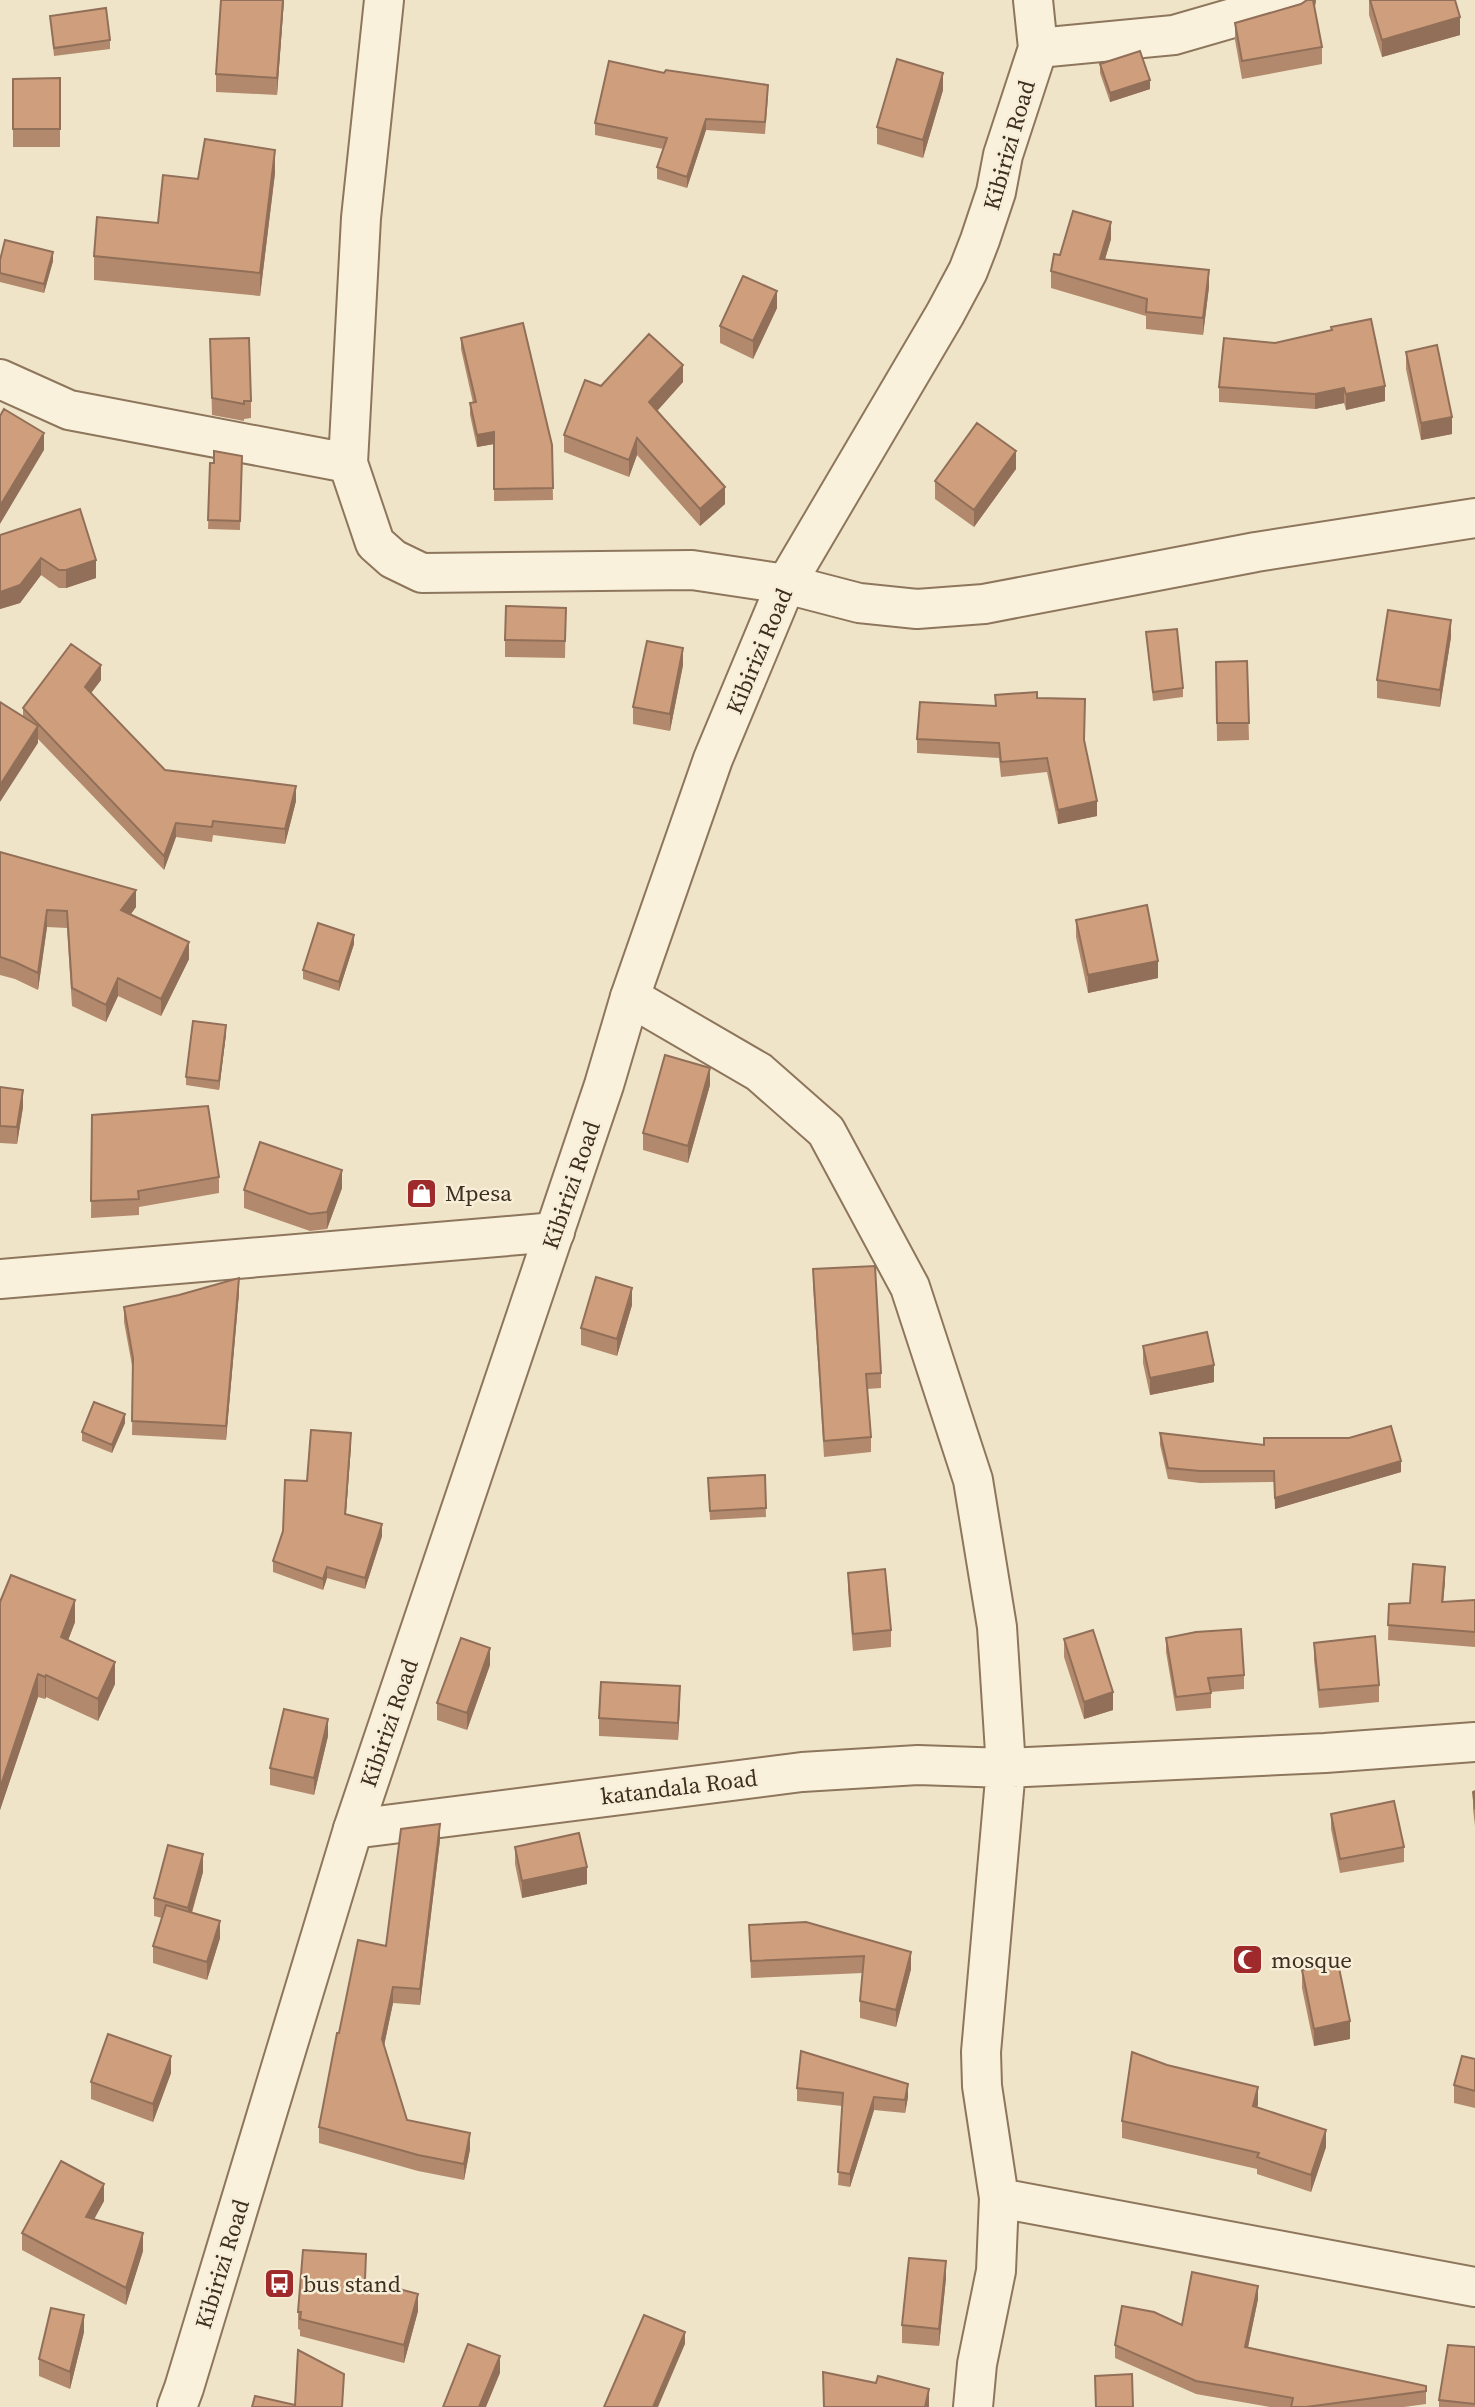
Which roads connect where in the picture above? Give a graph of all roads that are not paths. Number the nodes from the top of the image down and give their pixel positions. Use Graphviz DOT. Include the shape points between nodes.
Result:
graph roads {
  1 [pos="384,0"];
  2 [pos="1033,0"];
  3 [pos="1295,0"];
  4 [pos="1038,48"];
  5 [pos="0,379"];
  6 [pos="348,463"];
  7 [pos="1475,518"];
  8 [pos="786,584"];
  9 [pos="630,997"];
  10 [pos="555,1232"];
  11 [pos="2,1282"];
  12 [pos="1475,1742"];
  13 [pos="1006,1768"];
  14 [pos="353,1829"];
  15 [pos="999,2198"];
  16 [pos="1475,2287"];
  17 [pos="177,2407"];
  18 [pos="973,2407"];
  1 -- 6 [label="street" via="361,218"];
  2 -- 4 [label="street, Kibirizi Road"];
  3 -- 4 [label="street" via="1174,35"];
  4 -- 8 [label="street, Kibirizi Road" via="968,271"];
  5 -- 6 [label="street" via="69,410"];
  6 -- 8 [label="street" via="375,543 393,559 422,573 692,570"];
  7 -- 8 [label="street" via="1256,552 984,604 905,608 859,603"];
  8 -- 9 [label="street, Kibirizi Road" via="713,759"];
  9 -- 10 [label="street, Kibirizi Road"];
  9 -- 13 [label="street" via="759,1072 826,1131 910,1287 973,1480 997,1627"];
  10 -- 11 [label="street"];
  10 -- 14 [label="street, Kibirizi Road"];
  12 -- 13 [label="street, katandala Road"];
  13 -- 14 [label="street, katandala Road" via="918,1765 802,1772"];
  13 -- 15 [label="street" via="981,2052"];
  14 -- 17 [label="street, Kibirizi Road"];
  15 -- 16 [label="street"];
  15 -- 18 [label="street" via="996,2271"];
}
